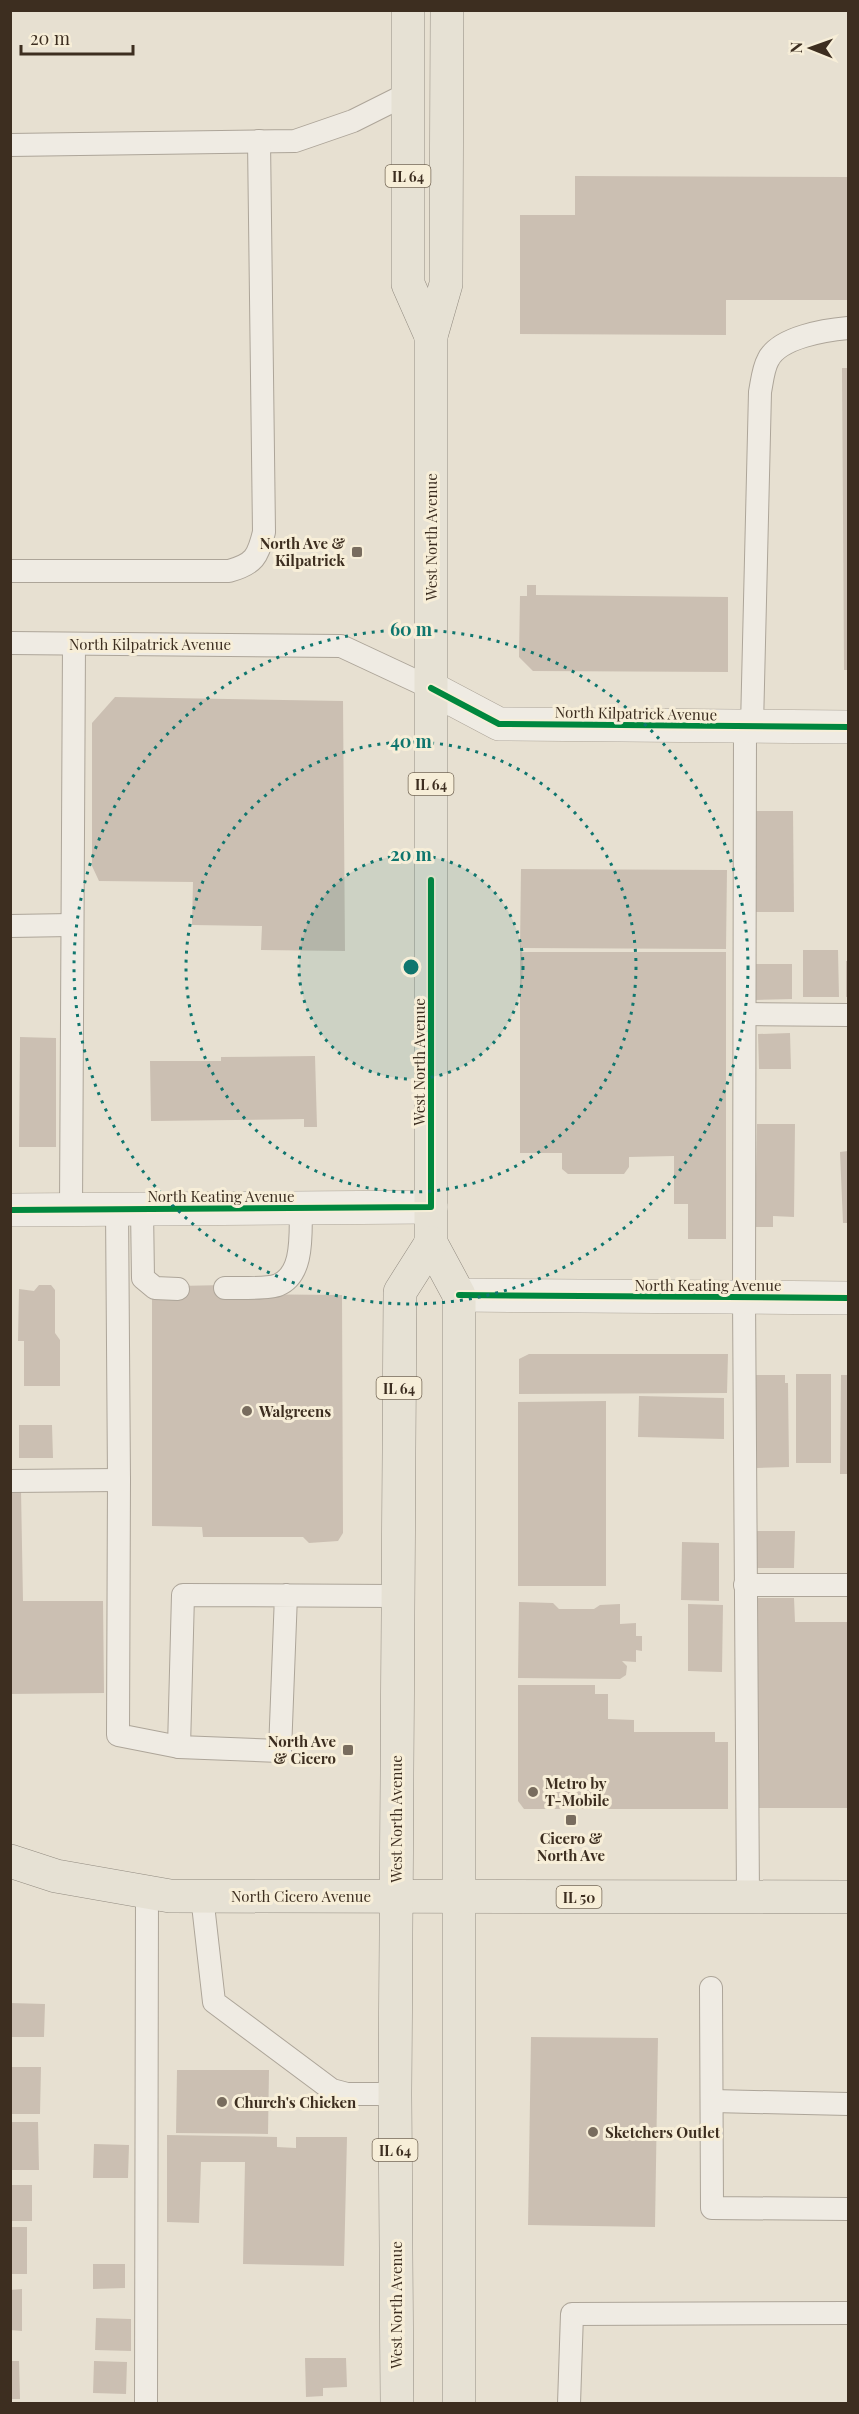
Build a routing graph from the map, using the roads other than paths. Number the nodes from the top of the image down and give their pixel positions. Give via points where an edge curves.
1 (408, 10) edge
2 (447, 10) edge
3 (409, 93) junction
4 (259, 141) junction
5 (10, 145) edge
6 (849, 328) edge
7 (431, 336) junction
8 (10, 571) edge
9 (10, 643) edge
10 (74, 644) junction
11 (431, 688) junction
12 (748, 726) junction
13 (849, 727) edge
14 (10, 926) edge
15 (71, 926) junction
16 (745, 1014) junction
17 (849, 1015) edge
18 (301, 1208) junction
19 (431, 1208) junction
20 (10, 1209) edge
21 (71, 1209) junction
22 (130, 1209) junction
23 (431, 1243) junction
24 (225, 1288) dead end
25 (178, 1289) dead end
26 (459, 1295) junction
27 (744, 1297) junction
28 (849, 1298) edge
29 (119, 1480) junction
30 (10, 1481) edge
31 (745, 1585) junction
32 (849, 1585) edge
33 (286, 1595) junction
34 (397, 1596) junction
35 (179, 1747) junction
36 (10, 1861) edge
37 (147, 1892) junction
38 (202, 1896) junction
39 (396, 1896) junction
40 (460, 1896) junction
41 (748, 1897) junction
42 (849, 1897) edge
43 (711, 1988) dead end
44 (395, 2094) junction
45 (713, 2102) junction
46 (849, 2104) edge
47 (849, 2209) edge
48 (849, 2313) edge
49 (146, 2403) edge
50 (396, 2403) edge
51 (459, 2403) edge
52 (569, 2403) edge

1 - 3 main road, West North Avenue / IL 64
2 - 7 main road, West North Avenue / IL 64 via 446,284
3 - 4 lane via 352,121 295,141
3 - 7 main road, West North Avenue / IL 64 via 408,284
4 - 5 lane
4 - 8 lane via 264,532 260,549 253,561 229,571
6 - 12 lane via 824,330 783,345 768,359 760,392
7 - 11 main road, West North Avenue / IL 64
9 - 10 lane, North Kilpatrick Avenue
10 - 11 lane, North Kilpatrick Avenue via 341,646
10 - 15 lane
11 - 12 street, North Kilpatrick Avenue via 499,723
11 - 19 main road, West North Avenue / IL 64
12 - 13 street, North Kilpatrick Avenue
12 - 16 lane
14 - 15 lane
15 - 21 lane
16 - 17 lane
16 - 27 lane
18 - 19 street, North Keating Avenue
18 - 22 street, North Keating Avenue
18 - 24 lane via 298,1262 291,1275 277,1286
19 - 23 main road, West North Avenue / IL 64
20 - 21 street, North Keating Avenue
21 - 22 street, North Keating Avenue
22 - 25 lane via 143,1278 155,1287
22 - 29 lane
23 - 26 main road, West North Avenue / IL 64
23 - 34 main road, West North Avenue / IL 64 via 399,1292
26 - 27 street, North Keating Avenue
26 - 40 main road, West North Avenue / IL 64
27 - 28 street, North Keating Avenue
27 - 31 lane
29 - 30 lane
29 - 35 lane via 118,1735
31 - 32 lane
31 - 41 lane
33 - 34 lane
33 - 35 lane via 183,1595
33 - 35 lane via 280,1752
34 - 39 main road, West North Avenue / IL 64
36 - 37 main road, North Cicero Avenue / IL 50 via 56,1876
37 - 38 main road, North Cicero Avenue / IL 50
37 - 49 lane
38 - 39 main road, North Cicero Avenue / IL 50
38 - 44 lane via 214,2002 332,2090 347,2094
39 - 40 main road, North Cicero Avenue / IL 50
39 - 44 main road, West North Avenue / IL 64
40 - 41 main road, North Cicero Avenue / IL 50
40 - 51 main road, West North Avenue / IL 64
41 - 42 main road, North Cicero Avenue / IL 50
43 - 45 lane
44 - 50 main road, West North Avenue / IL 64
45 - 46 lane
45 - 47 lane via 712,2208
48 - 52 lane via 572,2314

